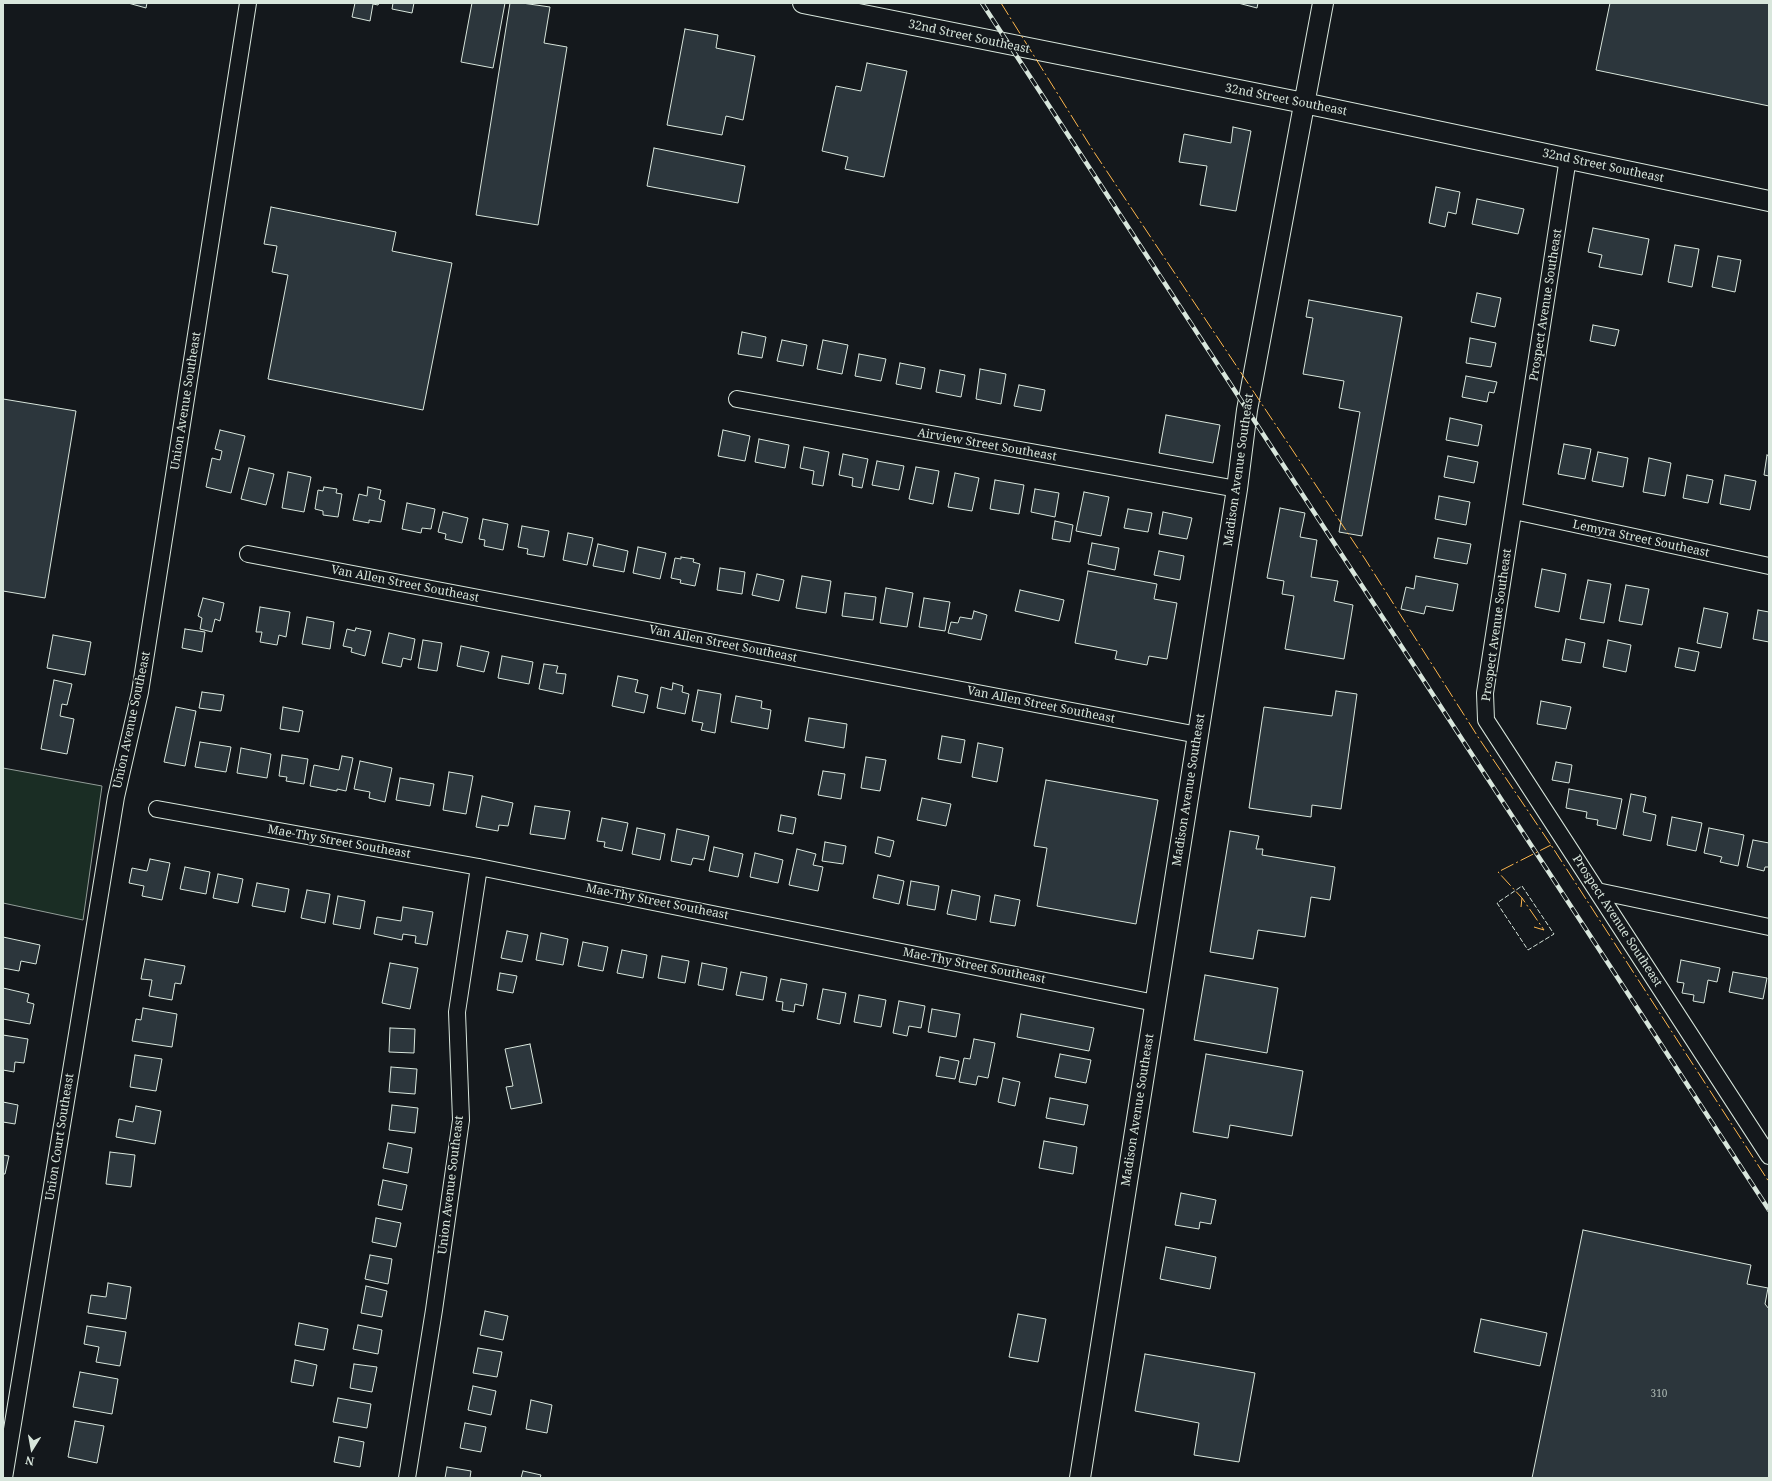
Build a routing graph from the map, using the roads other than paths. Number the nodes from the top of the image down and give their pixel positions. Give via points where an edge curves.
1 (248, 3) edge
2 (803, 3) edge
3 (1323, 3) edge
4 (1304, 103) junction
5 (1568, 158) junction
6 (1769, 201) edge
7 (737, 400) dead end
8 (1237, 489) junction
9 (1514, 512) junction
10 (248, 554) dead end
11 (1769, 566) edge
12 (1198, 735) junction
13 (116, 797) joint
14 (157, 809) dead end
15 (479, 867) junction
16 (1597, 891) junction
17 (1769, 927) edge
18 (1155, 1003) junction
19 (1769, 1156) edge
20 (4, 1478) edge
21 (407, 1478) edge
22 (1080, 1478) edge

1 - 13 street, Union Avenue Southeast via 140,692
2 - 4 street, 32nd Street Southeast
3 - 4 street, Madison Avenue Southeast
4 - 5 street, 32nd Street Southeast
4 - 8 street, Madison Avenue Southeast via 1247,410
5 - 6 street, 32nd Street Southeast
5 - 9 street, Prospect Avenue Southeast
7 - 8 street, Airview Street Southeast
8 - 12 street, Madison Avenue Southeast
9 - 11 street, Lemyra Street Southeast
9 - 16 street, Prospect Avenue Southeast via 1485,693 1486,720
10 - 12 street, Van Allen Street Southeast
12 - 18 street, Madison Avenue Southeast
13 - 20 street, Union Court Southeast
14 - 15 street, Mae-Thy Street Southeast
15 - 18 street, Mae-Thy Street Southeast
15 - 21 street, Union Avenue Southeast via 457,1012 461,1120
16 - 17 street
16 - 19 street, Prospect Avenue Southeast
18 - 22 street, Madison Avenue Southeast

